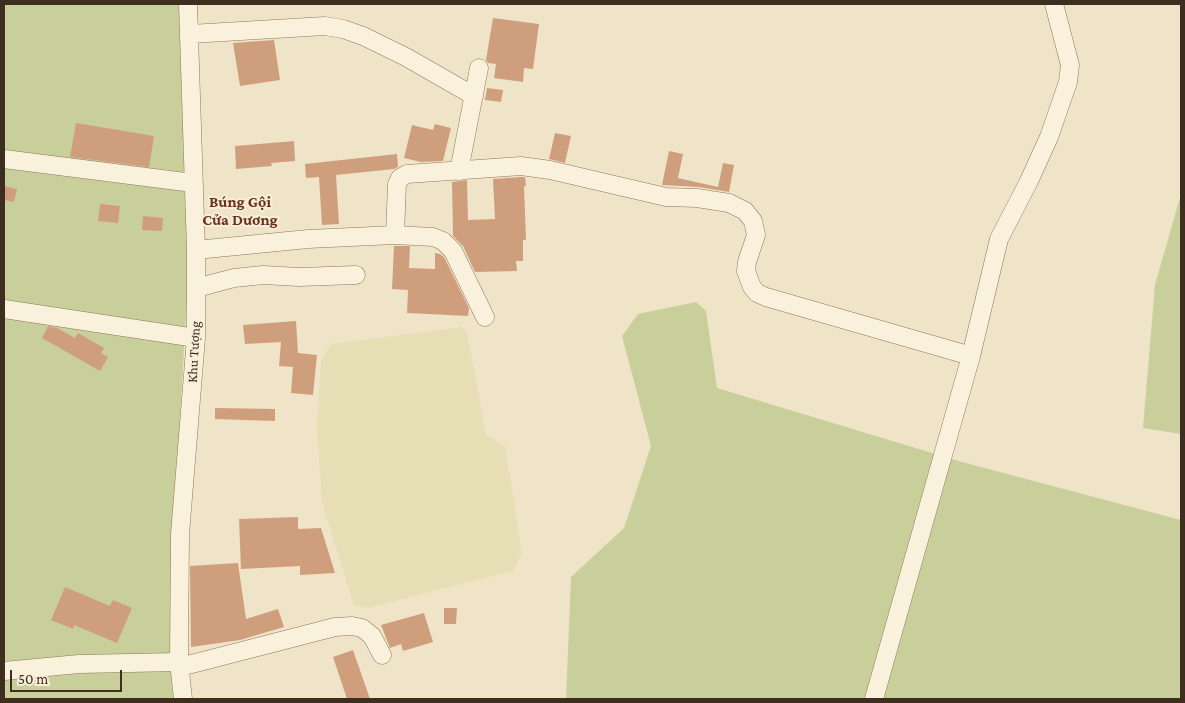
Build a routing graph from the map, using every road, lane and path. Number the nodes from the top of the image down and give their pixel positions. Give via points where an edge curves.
1 (188, 4) edge
2 (1054, 4) edge
3 (190, 34) junction
4 (479, 68) dead end
5 (474, 96) junction
6 (4, 160) edge
7 (459, 171) junction
8 (193, 183) junction
9 (395, 235) junction
10 (196, 250) junction
11 (356, 275) dead end
12 (196, 288) junction
13 (4, 309) edge
14 (485, 317) dead end
15 (196, 338) junction
16 (971, 356) junction
17 (382, 655) dead end
18 (179, 665) junction
19 (4, 670) edge
20 (183, 699) edge
21 (874, 699) edge

1 - 3 street, Khu Tượng
2 - 16 street via 1070,65 1068,82 1049,137 999,239
3 - 5 street via 325,26 343,29 406,57
3 - 8 street, Khu Tượng
4 - 5 street
5 - 7 street
6 - 8 street
7 - 9 street via 407,174 400,178
7 - 16 street via 521,166 666,197 729,203 745,211 754,221 756,234 746,271 757,293
8 - 10 street, Khu Tượng
9 - 10 street via 308,239
9 - 14 street via 433,237 443,241 453,251
10 - 12 street, Khu Tượng
11 - 12 street via 234,278
12 - 15 street, Khu Tượng
13 - 15 street
15 - 18 street, Khu Tượng via 180,534
16 - 21 street
17 - 18 street via 372,636 362,628 352,626 335,627
18 - 19 street via 79,664
18 - 20 street, Khu Tượng

